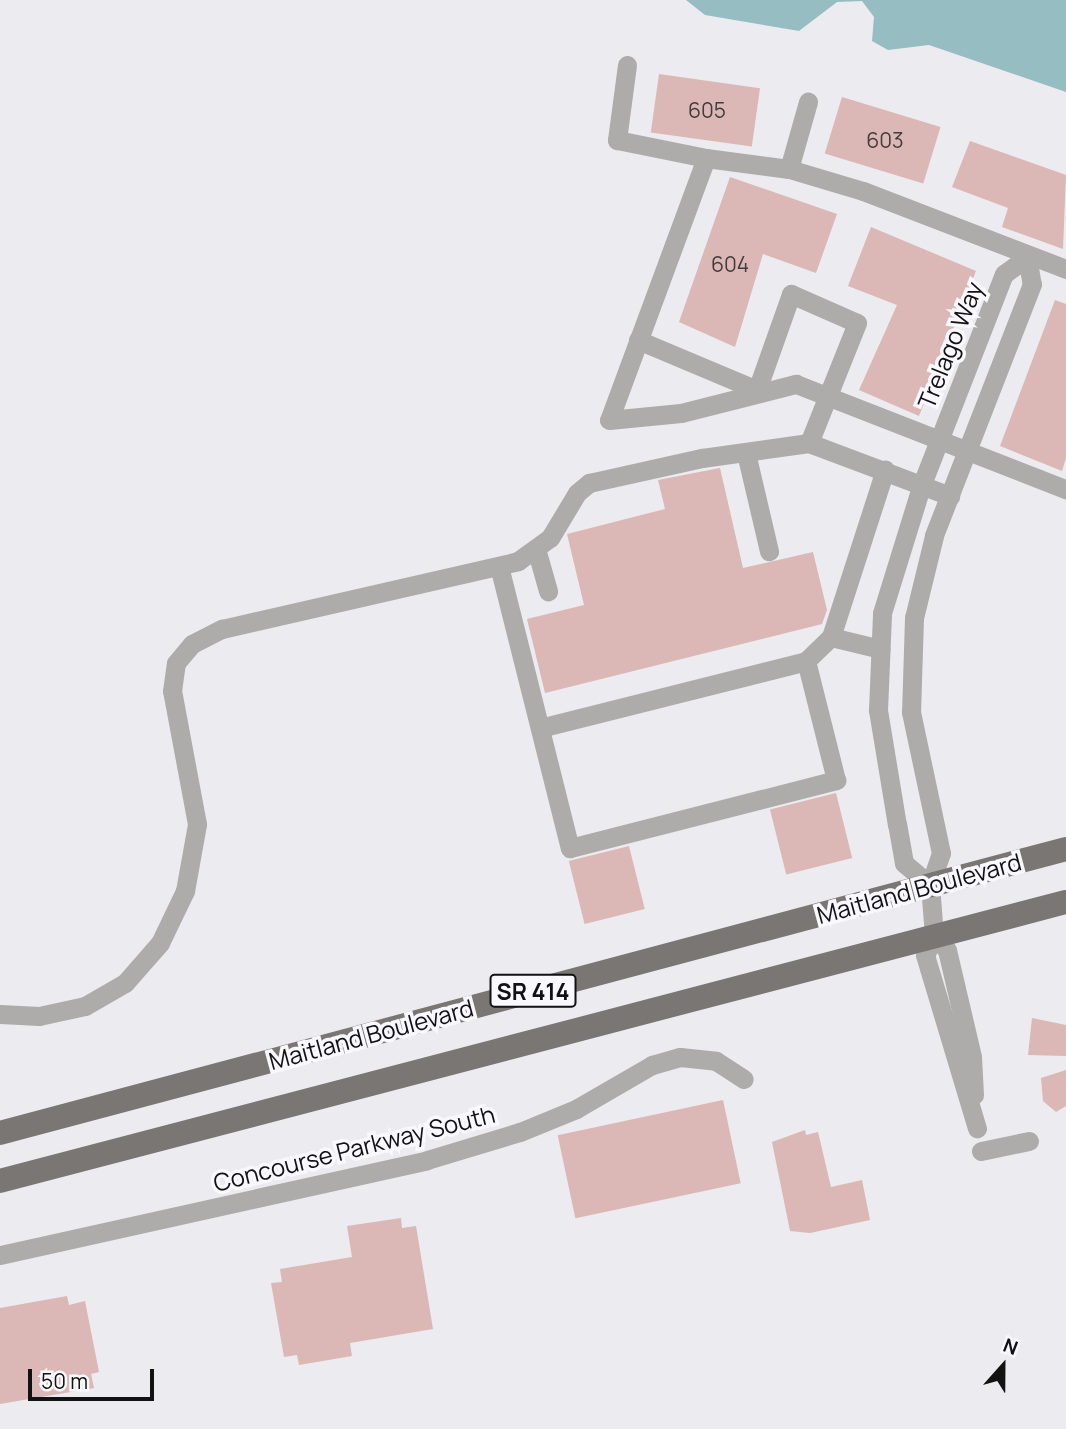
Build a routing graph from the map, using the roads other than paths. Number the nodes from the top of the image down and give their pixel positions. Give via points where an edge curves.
1 (627, 65) dead end
2 (808, 102) dead end
3 (706, 158) junction
4 (789, 169) junction
5 (1027, 257) junction
6 (1066, 269) edge
7 (638, 340) junction
8 (757, 390) junction
9 (826, 395) junction
10 (939, 438) junction
11 (809, 443) junction
12 (967, 452) junction
13 (746, 453) junction
14 (886, 470) junction
15 (922, 484) junction
16 (1066, 489) edge
17 (950, 496) junction
18 (769, 551) dead end
19 (537, 552) junction
20 (499, 566) junction
21 (548, 591) dead end
22 (831, 637) junction
23 (881, 649) junction
24 (806, 661) junction
25 (540, 728) junction
26 (1066, 849) edge
27 (930, 885) junction
28 (1066, 902) edge
29 (934, 936) junction
30 (0, 1014) edge
31 (744, 1079) dead end
32 (0, 1133) edge
33 (1030, 1141) dead end
34 (981, 1151) dead end
35 (0, 1181) edge
36 (0, 1255) edge

1 - 3 street via 617,140
2 - 4 street
3 - 4 street
3 - 7 street
4 - 5 street via 863,191
5 - 6 street
5 - 10 street, Trelago Way via 1004,274
5 - 12 street via 1032,284
7 - 8 street
7 - 8 street via 609,420 681,413
8 - 9 street via 796,383
8 - 9 street via 791,294 857,323
9 - 10 street
9 - 11 street
10 - 12 street
10 - 15 street, Trelago Way
11 - 13 street
11 - 14 street
12 - 16 street
12 - 17 street
13 - 18 street
13 - 19 street via 589,483
14 - 15 street
14 - 22 street
15 - 17 street
15 - 23 street, Trelago Way via 882,613
17 - 27 street via 934,536 914,618 911,712 941,853
19 - 20 street
19 - 21 street
20 - 25 street
20 - 30 street via 222,629 192,644 176,663 172,691 197,824 185,891 160,943 125,983 85,1006 39,1016
22 - 23 street
22 - 24 street
23 - 27 street, Trelago Way via 878,710 904,863
24 - 25 street
24 - 25 street via 836,779 570,848
26 - 27 main road, Maitland Boulevard / SR 414
27 - 29 street
27 - 32 main road, Maitland Boulevard / SR 414
28 - 29 main road, Maitland Boulevard
29 - 29 street via 925,956 977,1128 972,1057 947,950
29 - 35 main road, Maitland Boulevard / SR 414
31 - 36 street, Concourse Parkway South via 716,1061 680,1057 652,1065 576,1109 428,1160
33 - 34 street

